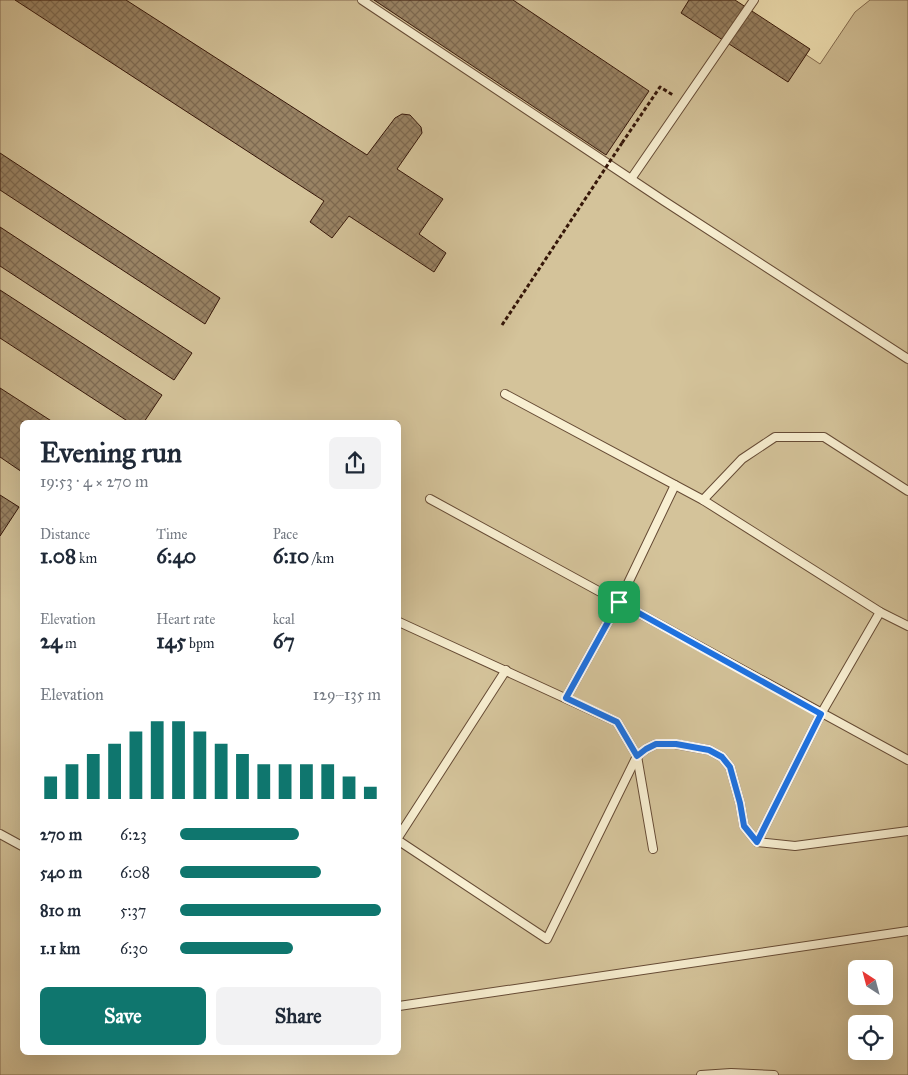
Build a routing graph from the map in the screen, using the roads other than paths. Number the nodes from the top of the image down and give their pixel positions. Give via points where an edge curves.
1 (362, 0) edge
2 (754, 0) edge
3 (631, 179) junction
4 (908, 359) edge
5 (506, 394) dead end
6 (675, 485) junction
7 (908, 490) edge
8 (430, 499) dead end
9 (703, 500) junction
10 (619, 602) junction
11 (880, 612) junction
12 (401, 623) edge
13 (908, 626) edge
14 (506, 670) junction
15 (566, 698) junction
16 (821, 714) junction
17 (637, 756) junction
18 (908, 760) edge
19 (908, 831) edge
20 (401, 833) edge
21 (0, 834) edge
22 (401, 842) edge
23 (757, 842) junction
24 (20, 845) edge
25 (653, 849) dead end
26 (908, 931) edge
27 (401, 1006) edge
28 (706, 1075) edge
29 (774, 1075) edge

1 - 3 lane
2 - 3 lane
3 - 4 lane
5 - 6 lane
6 - 9 lane
6 - 10 lane
7 - 9 lane via 824,437 775,438 742,460
8 - 10 lane
9 - 11 lane
10 - 15 lane
10 - 16 lane
11 - 13 lane
11 - 16 lane
12 - 14 lane
14 - 15 lane
14 - 20 lane
15 - 17 lane via 617,722
16 - 18 lane
16 - 23 lane
17 - 22 lane via 547,939
17 - 23 lane via 656,744 676,744 709,750 722,757 730,767 744,826
17 - 25 lane
19 - 23 lane via 796,846
21 - 24 lane
26 - 27 lane
28 - 29 lane

